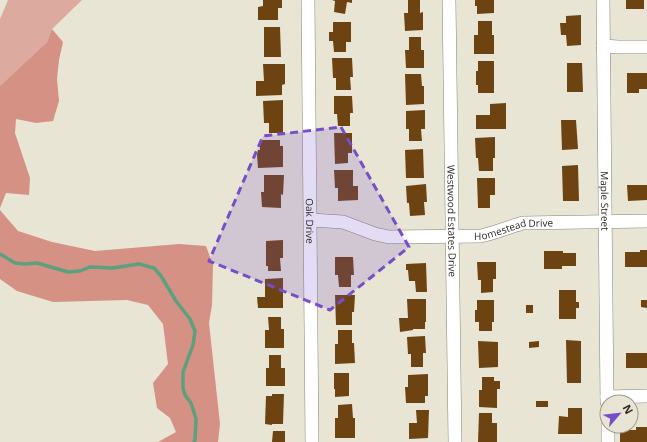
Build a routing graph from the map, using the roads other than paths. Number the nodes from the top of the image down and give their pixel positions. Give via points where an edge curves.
1 (308, 0) edge
2 (450, 0) edge
3 (603, 0) edge
4 (603, 46) junction
5 (647, 47) edge
6 (311, 220) junction
7 (605, 221) junction
8 (647, 221) edge
9 (453, 235) junction
10 (607, 394) edge
11 (312, 442) edge
12 (455, 442) edge

1 - 6 street, Oak Drive
2 - 9 street, Westwood Estates Drive
3 - 4 street, Maple Street
4 - 5 street
4 - 7 street, Maple Street
6 - 9 street, Homestead Drive via 343,222 390,237
6 - 11 street, Oak Drive
7 - 8 street, Homestead Drive
7 - 9 street, Homestead Drive via 523,223 509,226 493,234
7 - 10 street, Maple Street
9 - 12 street, Westwood Estates Drive

